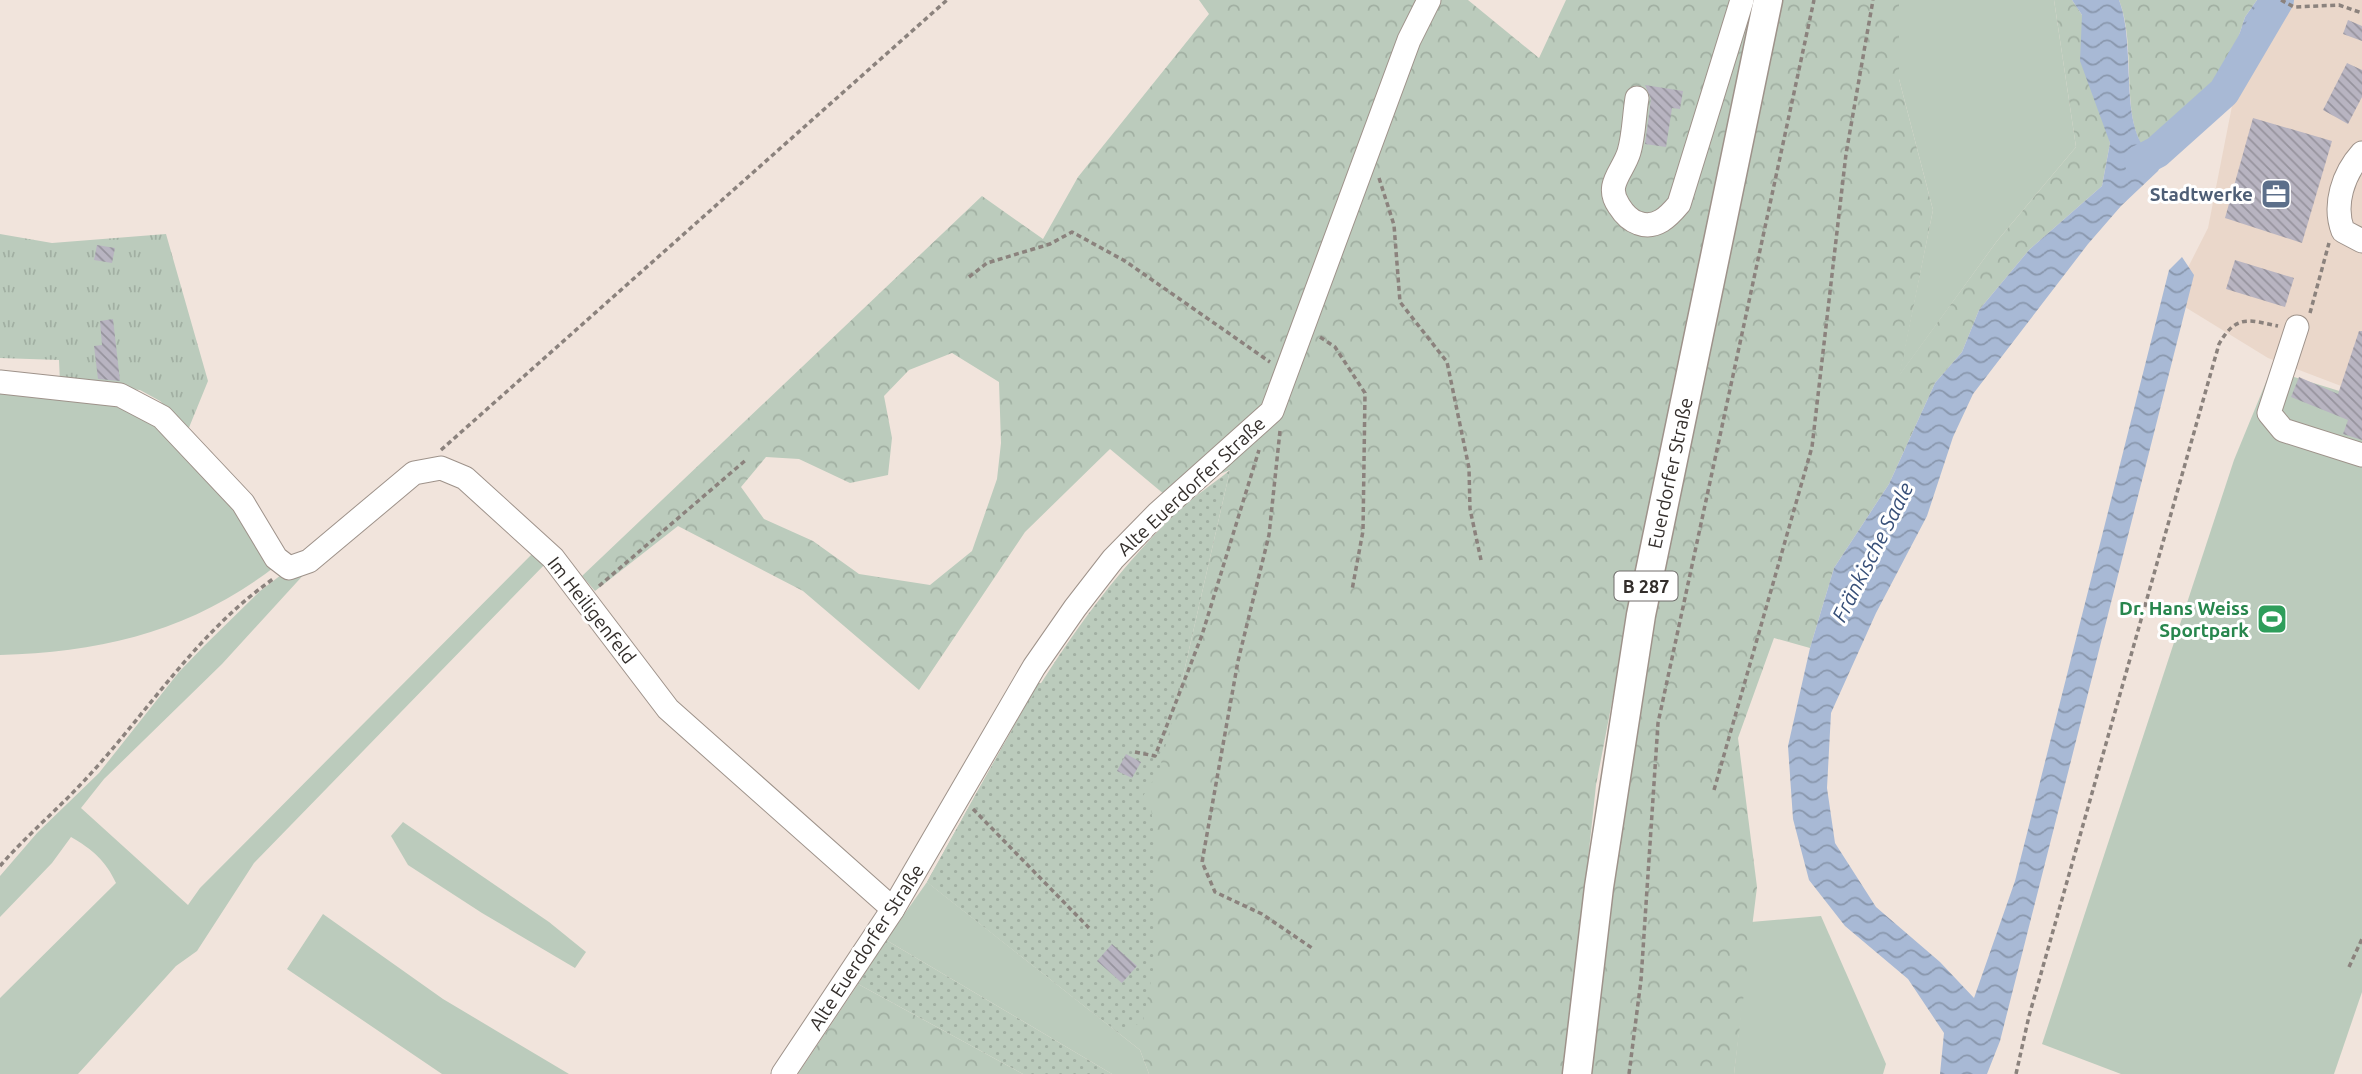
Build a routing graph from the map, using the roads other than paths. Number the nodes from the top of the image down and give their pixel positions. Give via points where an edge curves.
1 (1429, 0) edge
2 (1742, 0) edge
3 (1768, 0) edge
4 (1637, 98) dead end
5 (2362, 153) edge
6 (2362, 241) edge
7 (2297, 327) road end
8 (0, 382) edge
9 (2362, 454) edge
10 (892, 909) junction
11 (783, 1074) edge
12 (1577, 1074) edge

1 - 10 street, Alte Euerdorfer Straße via 1409,40 1272,411 1113,559 1034,667
2 - 4 street via 1679,204 1667,218 1653,224 1640,224 1625,216 1612,188 1629,150
3 - 12 main road, Euerdorfer Straße / B 287 via 1641,615 1599,887
5 - 6 street via 2346,181 2336,213 2343,231
7 - 9 street via 2269,413 2283,429
8 - 10 street, Im Heiligenfeld via 120,395 162,417 243,503 276,558 289,568 309,561 415,473 441,468 465,478 553,558 668,709
10 - 11 street, Alte Euerdorfer Straße

